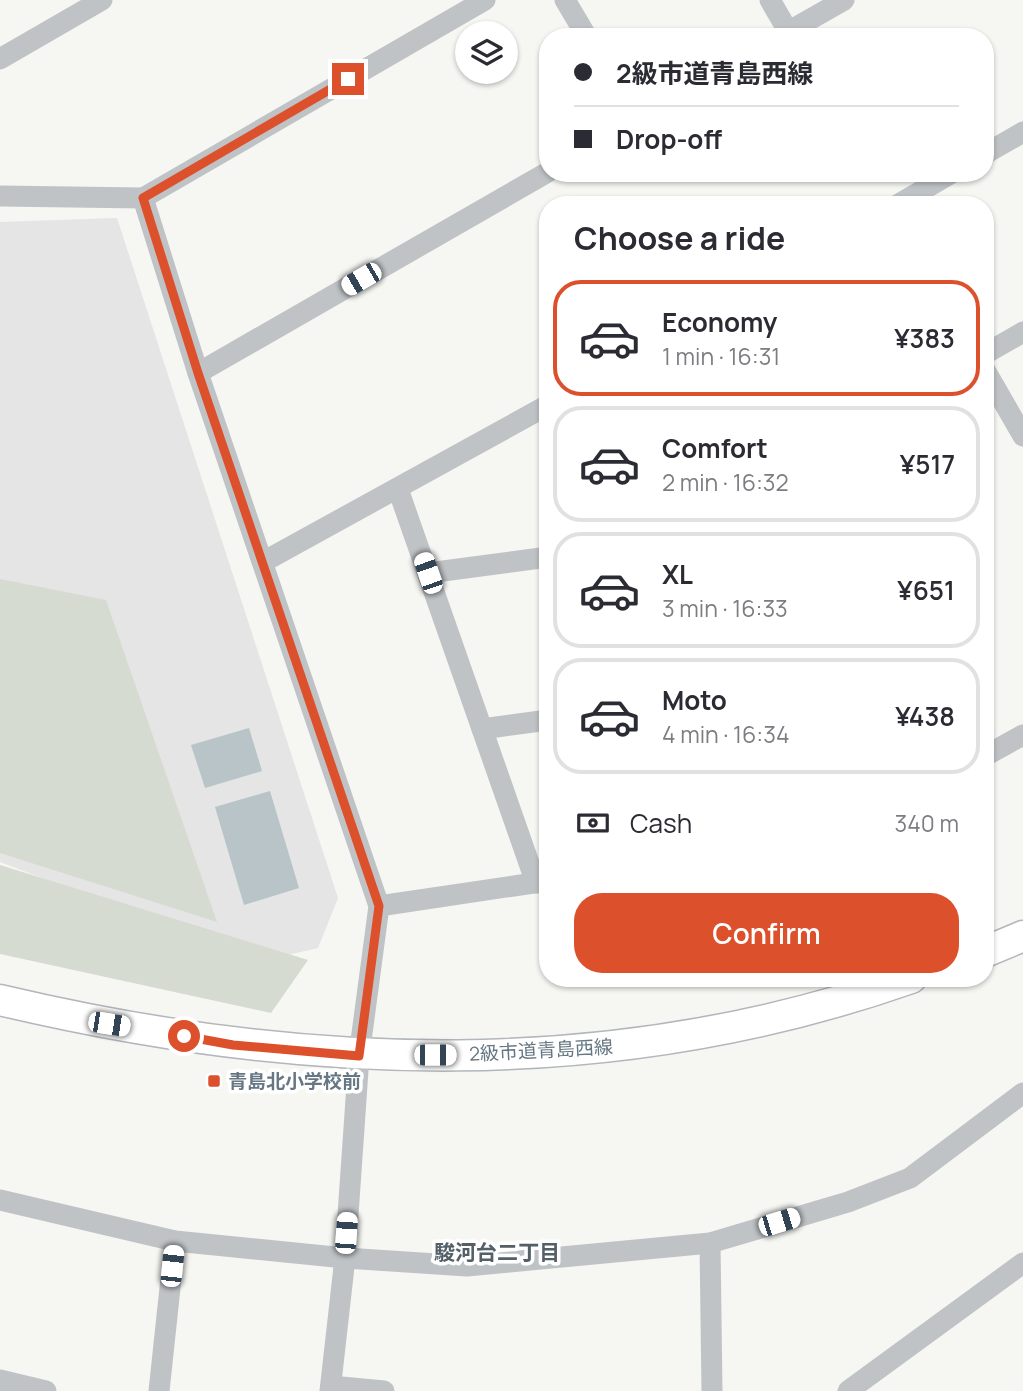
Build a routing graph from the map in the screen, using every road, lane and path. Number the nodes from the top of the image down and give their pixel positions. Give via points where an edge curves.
1 (102, 0) edge
2 (485, 0) edge
3 (565, 0) edge
4 (770, 0) edge
5 (844, 0) edge
6 (582, 28) edge
7 (782, 28) edge
8 (795, 28) edge
9 (0, 58) edge
10 (1023, 132) edge
11 (994, 149) edge
12 (539, 177) edge
13 (937, 182) edge
14 (0, 196) edge
15 (912, 196) edge
16 (143, 198) junction
17 (1023, 332) edge
18 (994, 349) edge
19 (198, 373) junction
20 (994, 386) edge
21 (539, 410) edge
22 (1023, 436) edge
23 (398, 489) junction
24 (539, 558) edge
25 (263, 562) junction
26 (428, 573) junction
27 (539, 721) edge
28 (482, 730) junction
29 (1023, 735) edge
30 (994, 744) edge
31 (539, 874) edge
32 (539, 882) edge
33 (379, 906) junction
34 (1023, 936) edge
35 (994, 948) edge
36 (886, 987) edge
37 (0, 1000) edge
38 (359, 1056) junction
39 (1023, 1093) edge
40 (0, 1200) edge
41 (175, 1241) junction
42 (710, 1243) junction
43 (345, 1258) junction
44 (1023, 1263) edge
45 (0, 1380) edge
46 (330, 1388) edge
47 (46, 1391) edge
48 (159, 1391) edge
49 (384, 1391) edge
50 (712, 1391) edge
51 (848, 1391) edge

1 - 9 street
2 - 16 street
3 - 6 street
4 - 7 street
5 - 8 street
10 - 11 street
12 - 19 street
13 - 15 street
14 - 16 street
16 - 19 street
17 - 18 street
19 - 25 street
20 - 22 street
21 - 23 street
23 - 25 street
23 - 26 street
24 - 26 street
25 - 33 street
26 - 28 street
27 - 28 street
28 - 31 street
29 - 30 street
32 - 33 street
33 - 38 street
34 - 35 street
36 - 38 street, 2級市道青島西線 via 757,1023 632,1044 512,1055
37 - 38 street, 2級市道青島西線 via 84,1020 233,1045
38 - 43 street
39 - 42 street via 910,1178 848,1202
40 - 41 street
41 - 43 street
41 - 48 street
42 - 43 street via 467,1266
42 - 50 street
43 - 46 street
44 - 51 street
45 - 47 street
46 - 49 street

